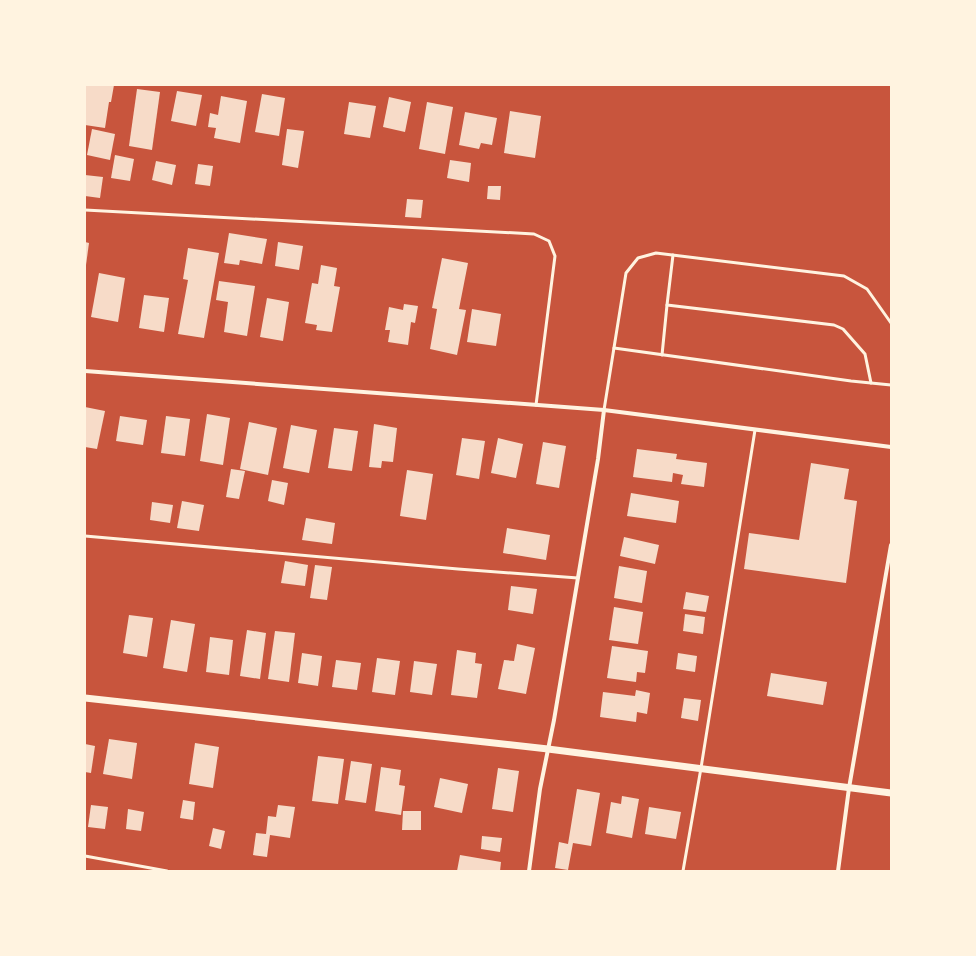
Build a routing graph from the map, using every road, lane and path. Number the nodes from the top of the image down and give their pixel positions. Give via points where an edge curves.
1 (85, 210) edge
2 (673, 255) junction
3 (667, 304) junction
4 (891, 323) edge
5 (614, 348) junction
6 (662, 354) junction
7 (85, 372) edge
8 (871, 383) junction
9 (891, 385) edge
10 (536, 405) junction
11 (604, 410) junction
12 (755, 430) junction
13 (891, 447) edge
14 (85, 536) edge
15 (891, 545) edge
16 (578, 578) junction
17 (85, 698) edge
18 (548, 749) junction
19 (701, 768) junction
20 (849, 788) junction
21 (891, 793) edge
22 (85, 856) edge
23 (167, 871) edge
24 (529, 871) edge
25 (683, 871) edge
26 (838, 871) edge

1 - 10 lane via 534,234 549,241 555,256
2 - 3 lane
2 - 4 lane via 844,276 867,288
2 - 5 lane via 656,253 638,258 626,273
3 - 6 lane
3 - 8 lane via 834,325 843,329 865,354
5 - 6 lane
5 - 11 lane
6 - 8 lane
7 - 10 street
8 - 9 lane
10 - 11 street
11 - 12 street
11 - 16 street
12 - 13 street
12 - 19 lane
14 - 16 lane
15 - 20 street
16 - 18 street
17 - 18 street
18 - 19 street
18 - 24 street
19 - 20 street
19 - 25 lane
20 - 21 street
20 - 26 street
22 - 23 lane

